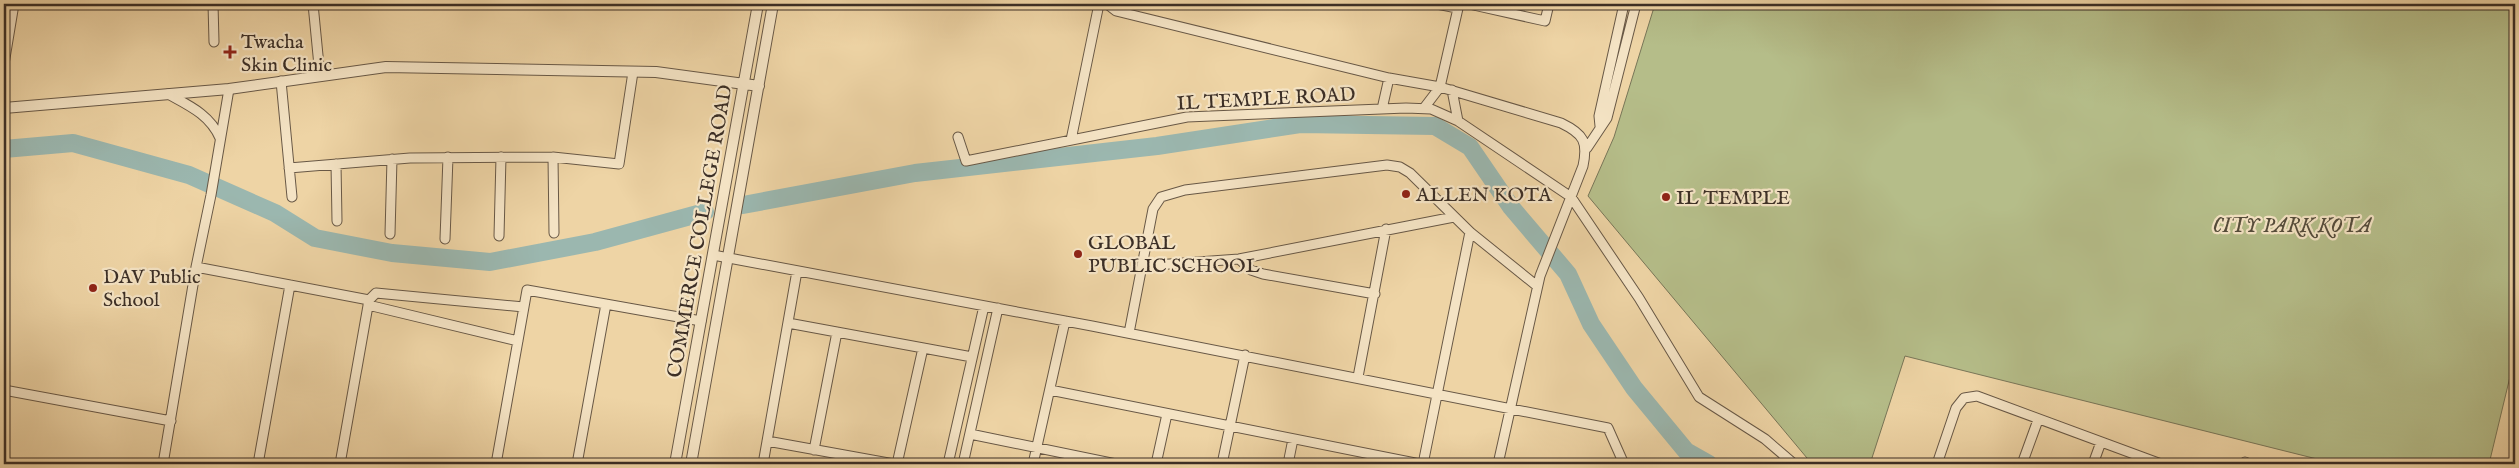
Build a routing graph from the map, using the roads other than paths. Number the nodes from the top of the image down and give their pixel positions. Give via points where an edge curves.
1 (14, 4) edge
2 (213, 4) edge
3 (313, 4) edge
4 (758, 4) edge
5 (773, 4) edge
6 (1099, 4) edge
7 (1107, 4) edge
8 (1436, 4) edge
9 (1469, 4) edge
10 (1548, 4) edge
11 (1624, 4) edge
12 (1636, 4) edge
13 (1458, 6) edge
14 (8, 20) edge
15 (214, 42) dead end
16 (4, 64) edge
17 (633, 72) junction
18 (320, 76) junction
19 (1388, 78) junction
20 (281, 81) junction
21 (744, 84) junction
22 (759, 86) junction
23 (1440, 87) junction
24 (229, 89) junction
25 (1452, 90) junction
26 (168, 94) junction
27 (4, 108) edge
28 (1424, 108) junction
29 (1382, 109) junction
30 (1458, 121) junction
31 (1600, 126) junction
32 (958, 137) dead end
33 (220, 138) junction
34 (1072, 140) junction
35 (1586, 148) junction
36 (501, 157) junction
37 (553, 157) junction
38 (448, 158) junction
39 (392, 159) junction
40 (336, 164) junction
41 (289, 168) junction
42 (292, 197) dead end
43 (1571, 197) junction
44 (1454, 218) junction
45 (337, 221) dead end
46 (1386, 229) junction
47 (1470, 232) junction
48 (554, 233) dead end
49 (390, 234) dead end
50 (499, 236) dead end
51 (445, 239) dead end
52 (712, 255) junction
53 (728, 258) junction
54 (1239, 259) junction
55 (1142, 266) junction
56 (196, 267) junction
57 (797, 271) junction
58 (290, 285) junction
59 (1538, 286) junction
60 (1375, 294) junction
61 (368, 303) junction
62 (606, 304) junction
63 (524, 306) junction
64 (984, 306) junction
65 (998, 308) junction
66 (701, 321) junction
67 (1065, 321) junction
68 (788, 323) junction
69 (837, 332) junction
70 (1129, 333) junction
71 (518, 341) junction
72 (923, 348) junction
73 (1244, 355) junction
74 (972, 357) junction
75 (1358, 377) junction
76 (4, 390) edge
77 (1050, 390) junction
78 (1438, 393) junction
79 (1510, 407) junction
80 (1167, 414) junction
81 (2038, 420) junction
82 (171, 421) junction
83 (1230, 427) junction
84 (970, 434) junction
85 (1293, 439) junction
86 (767, 441) junction
87 (2101, 442) junction
88 (1036, 448) junction
89 (814, 450) junction
90 (1097, 462) edge
91 (163, 464) edge
92 (258, 464) edge
93 (340, 464) edge
94 (496, 464) edge
95 (578, 464) edge
96 (675, 464) edge
97 (691, 464) edge
98 (763, 464) edge
99 (896, 464) edge
100 (948, 464) edge
101 (963, 464) edge
102 (1033, 464) edge
103 (1116, 464) edge
104 (1156, 464) edge
105 (1222, 464) edge
106 (1288, 464) edge
107 (1422, 464) edge
108 (1498, 464) edge
109 (1624, 464) edge
110 (1794, 464) edge
111 (1937, 464) edge
112 (2022, 464) edge
113 (2093, 464) edge
114 (2161, 464) edge
115 (2245, 464) edge
116 (2250, 464) edge

1 - 14 street
2 - 15 street
3 - 18 street
4 - 21 street, COMMERCE COLLEGE ROAD
5 - 22 street
6 - 34 street
7 - 19 street via 1116,11
8 - 13 street
9 - 10 street via 1545,21
11 - 31 street via 1599,116
12 - 31 street via 1607,118
13 - 23 street
14 - 16 street
17 - 18 street via 386,67
17 - 21 street
17 - 37 street via 619,164
18 - 20 street
19 - 23 street
19 - 29 street
20 - 24 street
20 - 41 street
21 - 22 street
21 - 52 street, COMMERCE COLLEGE ROAD
22 - 53 street
23 - 25 street
23 - 28 street
24 - 26 street
24 - 33 street
25 - 30 street
25 - 35 street via 1561,123 1577,131
26 - 27 street
26 - 33 street via 198,110 214,124
28 - 29 street, IL TEMPLE ROAD
28 - 30 street, IL TEMPLE ROAD via 1438,110
29 - 34 street, IL TEMPLE ROAD via 1187,116
30 - 43 street, IL TEMPLE ROAD
31 - 35 street
32 - 34 street, IL TEMPLE ROAD via 966,161
33 - 56 street
35 - 43 street
36 - 37 street
36 - 38 street
36 - 50 street
37 - 48 street
38 - 39 street
38 - 51 street
39 - 40 street
39 - 49 street
40 - 41 street
40 - 45 street
41 - 42 street
43 - 59 street
43 - 110 street via 1639,298 1699,397 1765,439
44 - 46 street
44 - 47 street
44 - 55 street via 1410,173 1387,165 1185,190 1160,197 1153,209
46 - 54 street
46 - 60 street
47 - 59 street
47 - 78 street
52 - 53 street
52 - 66 street, COMMERCE COLLEGE ROAD
53 - 57 street
53 - 97 street
54 - 55 street
54 - 60 street via 1251,270 1264,274
55 - 70 street
56 - 58 street
56 - 82 street
57 - 64 street
57 - 68 street
58 - 61 street
58 - 92 street
59 - 79 street
60 - 75 street
61 - 63 street via 376,293
61 - 71 street
61 - 93 street
62 - 63 street via 527,290
62 - 66 street
62 - 95 street
63 - 71 street
64 - 65 street
64 - 74 street
65 - 67 street
65 - 84 street
66 - 96 street, COMMERCE COLLEGE ROAD
67 - 70 street
67 - 77 street
68 - 69 street
68 - 86 street
69 - 72 street
69 - 89 street
70 - 73 street
71 - 94 street
72 - 74 street
72 - 99 street
73 - 75 street
73 - 83 street
74 - 100 street
75 - 78 street
76 - 82 street
77 - 80 street
77 - 88 street
78 - 79 street
78 - 107 street
79 - 108 street
79 - 109 street via 1608,428
80 - 83 street
80 - 104 street
81 - 87 street
81 - 111 street via 1977,396 1964,398 1956,408
81 - 112 street
82 - 91 street
83 - 85 street
83 - 105 street
84 - 88 street
84 - 101 street
85 - 106 street
85 - 107 street
86 - 89 street
86 - 98 street
87 - 113 street
87 - 114 street
88 - 90 street
88 - 102 street
89 - 99 street
90 - 103 street
115 - 116 street

